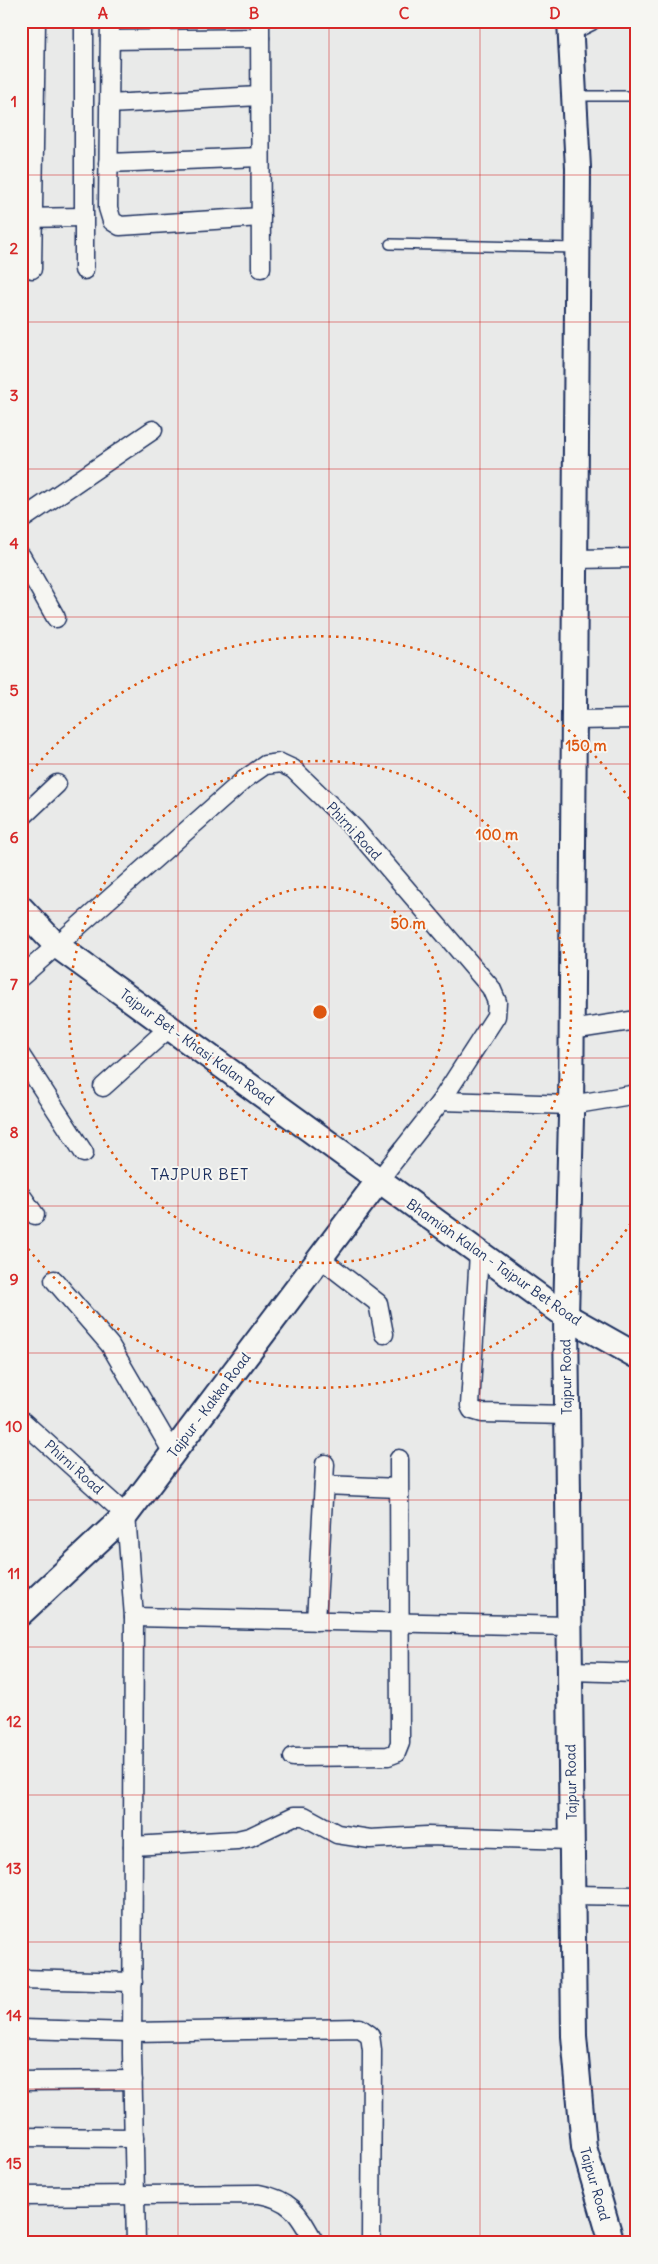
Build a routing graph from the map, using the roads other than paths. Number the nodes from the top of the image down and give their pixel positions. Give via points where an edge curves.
1 (36, 21) edge
2 (84, 21) edge
3 (110, 21) edge
4 (577, 24) edge
5 (260, 30) edge
6 (110, 40) junction
7 (28, 73) edge
8 (260, 96) junction
9 (574, 96) junction
10 (637, 96) edge
11 (109, 104) junction
12 (260, 157) junction
13 (108, 162) junction
14 (84, 217) junction
15 (261, 217) junction
16 (28, 218) edge
17 (390, 244) dead end
18 (577, 248) junction
19 (261, 268) dead end
20 (32, 269) dead end
21 (84, 270) dead end
22 (153, 430) dead end
23 (21, 520) edge
24 (21, 556) edge
25 (637, 558) edge
26 (575, 559) junction
27 (56, 618) dead end
28 (637, 719) edge
29 (574, 720) junction
30 (56, 784) dead end
31 (21, 818) edge
32 (21, 908) edge
33 (56, 945) junction
34 (21, 977) edge
35 (637, 1020) edge
36 (170, 1027) junction
37 (571, 1030) junction
38 (21, 1056) edge
39 (103, 1087) dead end
40 (637, 1094) edge
41 (441, 1101) junction
42 (570, 1104) junction
43 (84, 1153) dead end
44 (379, 1180) junction
45 (21, 1195) edge
46 (35, 1215) dead end
47 (479, 1253) junction
48 (320, 1258) junction
49 (54, 1280) dead end
50 (566, 1316) junction
51 (384, 1334) dead end
52 (637, 1356) edge
53 (567, 1415) junction
54 (21, 1420) edge
55 (173, 1453) junction
56 (398, 1459) dead end
57 (325, 1464) dead end
58 (324, 1485) junction
59 (398, 1488) junction
60 (126, 1515) junction
61 (21, 1613) edge
62 (134, 1617) junction
63 (316, 1621) junction
64 (398, 1623) junction
65 (569, 1626) junction
66 (570, 1672) junction
67 (637, 1673) edge
68 (293, 1757) dead end
69 (572, 1840) junction
70 (133, 1846) junction
71 (572, 1895) junction
72 (637, 1896) edge
73 (21, 1979) edge
74 (133, 1982) junction
75 (21, 2030) edge
76 (133, 2032) junction
77 (21, 2080) edge
78 (133, 2080) junction
79 (21, 2137) edge
80 (134, 2138) junction
81 (135, 2195) junction
82 (21, 2196) edge
83 (136, 2243) edge
84 (315, 2243) edge
85 (371, 2243) edge
86 (612, 2243) edge

1 - 7 street
2 - 14 street
3 - 6 street
4 - 9 main road, Tajpur Road
5 - 6 street
5 - 8 street
6 - 11 street
7 - 16 street
8 - 11 street
8 - 12 street
9 - 10 lane
9 - 18 main road, Tajpur Road via 578,168
11 - 13 street
12 - 13 street
12 - 15 street
13 - 15 street via 108,216 120,226
14 - 16 street
14 - 21 street
15 - 19 street
16 - 20 street
17 - 18 lane
18 - 26 main road, Tajpur Road
22 - 23 street
24 - 27 street
25 - 26 street
26 - 29 main road, Tajpur Road
28 - 29 street
29 - 37 main road, Tajpur Road
30 - 31 street
32 - 33 main road, Tajpur Bet - Khasi Kalan Road
33 - 34 street, Phirni Road
33 - 36 main road, Tajpur Bet - Khasi Kalan Road
33 - 41 street, Phirni Road via 245,779 266,765 280,763 293,768 355,829 491,988 498,1002 496,1016
35 - 37 street
36 - 39 street
36 - 44 main road, Tajpur Bet - Khasi Kalan Road
37 - 42 main road, Tajpur Road
38 - 43 street
40 - 42 street
41 - 42 street
41 - 44 street, Phirni Road
42 - 50 main road, Tajpur Road
44 - 47 main road, Bhamian Kalan - Tajpur Bet Road
44 - 48 main road, Tajpur - Kakka Road
45 - 46 street
47 - 50 main road, Bhamian Kalan - Tajpur Bet Road
47 - 53 street via 472,1410
48 - 51 street via 378,1303
48 - 55 main road, Tajpur - Kakka Road
49 - 55 street via 110,1345
50 - 52 main road, Bhamian Kalan - Tajpur Bet Road
50 - 53 main road, Tajpur Road
53 - 65 main road, Tajpur Road
54 - 60 street, Phirni Road
55 - 60 main road, Tajpur - Kakka Road
56 - 59 street
57 - 58 street
58 - 59 street
58 - 63 street
59 - 64 street
60 - 61 main road, Tajpur - Kakka Road
60 - 62 street
62 - 63 street
62 - 70 street
63 - 64 street
64 - 65 street
64 - 68 street via 400,1743 396,1753 388,1756
65 - 66 main road, Tajpur Road
66 - 67 street
66 - 69 main road, Tajpur Road
69 - 70 street via 427,1836 361,1838 337,1834 304,1816 294,1816 237,1840
69 - 71 main road, Tajpur Road
70 - 74 street
71 - 72 street
71 - 86 main road, Tajpur Road via 574,2036 584,2147
73 - 74 street
74 - 76 street
75 - 76 street
76 - 78 street
76 - 85 street via 360,2028 370,2035
77 - 78 street
78 - 80 street
79 - 80 street
80 - 81 street
81 - 82 street
81 - 83 street
81 - 84 street via 259,2194 276,2197 288,2203 299,2215

